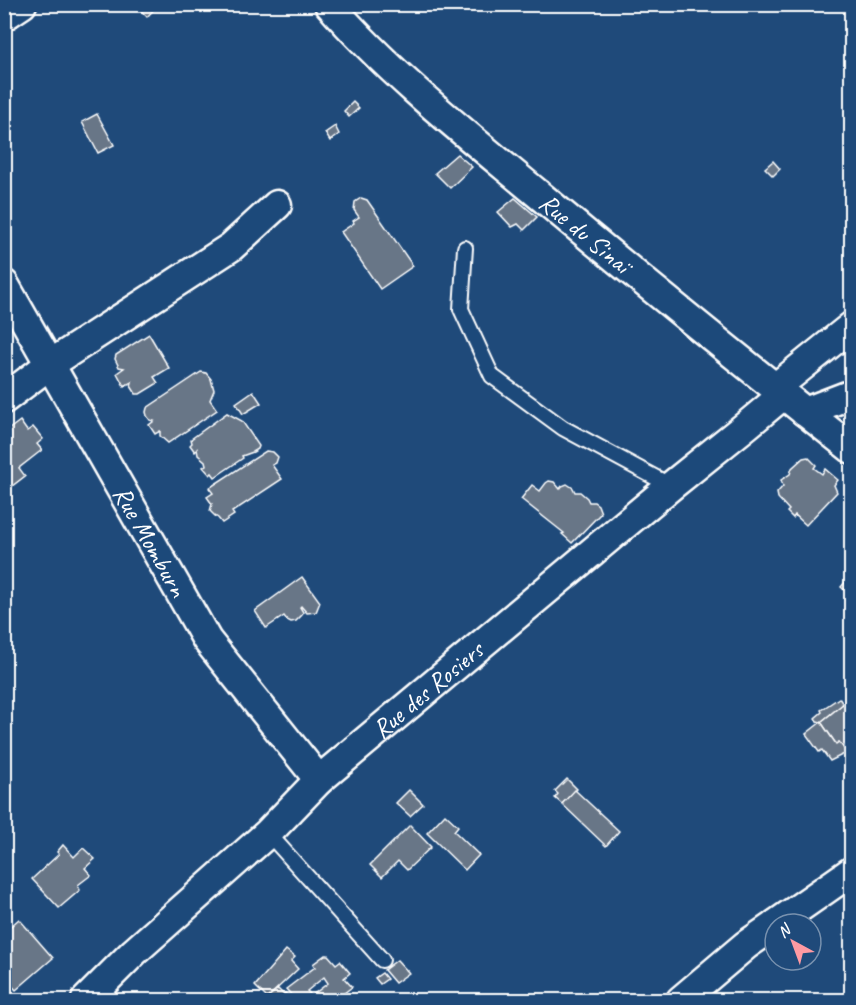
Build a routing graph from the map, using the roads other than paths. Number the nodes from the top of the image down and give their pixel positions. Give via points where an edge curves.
1 (22, 4) edge
2 (329, 4) edge
3 (4, 16) edge
4 (277, 205) dead end
5 (465, 248) dead end
6 (4, 284) edge
7 (852, 326) edge
8 (49, 364) junction
9 (779, 391) junction
10 (852, 394) edge
11 (4, 399) edge
12 (805, 412) junction
13 (852, 449) edge
14 (671, 486) junction
15 (319, 780) junction
16 (268, 833) junction
17 (852, 871) edge
18 (792, 912) edge
19 (763, 933) edge
20 (382, 960) dead end
21 (86, 1000) edge
22 (681, 1000) edge

1 - 3 street
2 - 9 street, Rue du Sinaï via 415,90
4 - 8 street via 231,247
5 - 14 lane via 461,309 492,376 563,428
6 - 8 street, Rue Momburn
7 - 9 street, Rue des Rosiers
8 - 11 street
8 - 15 street, Rue Momburn via 207,640
9 - 12 street, Rue du Sinaï
9 - 14 street, Rue des Rosiers via 747,425
10 - 12 street
12 - 13 street, Rue du Sinaï
14 - 15 street, Rue des Rosiers
15 - 16 street, Rue des Rosiers
16 - 20 lane
16 - 21 street, Rue des Rosiers
17 - 18 street
19 - 22 street

